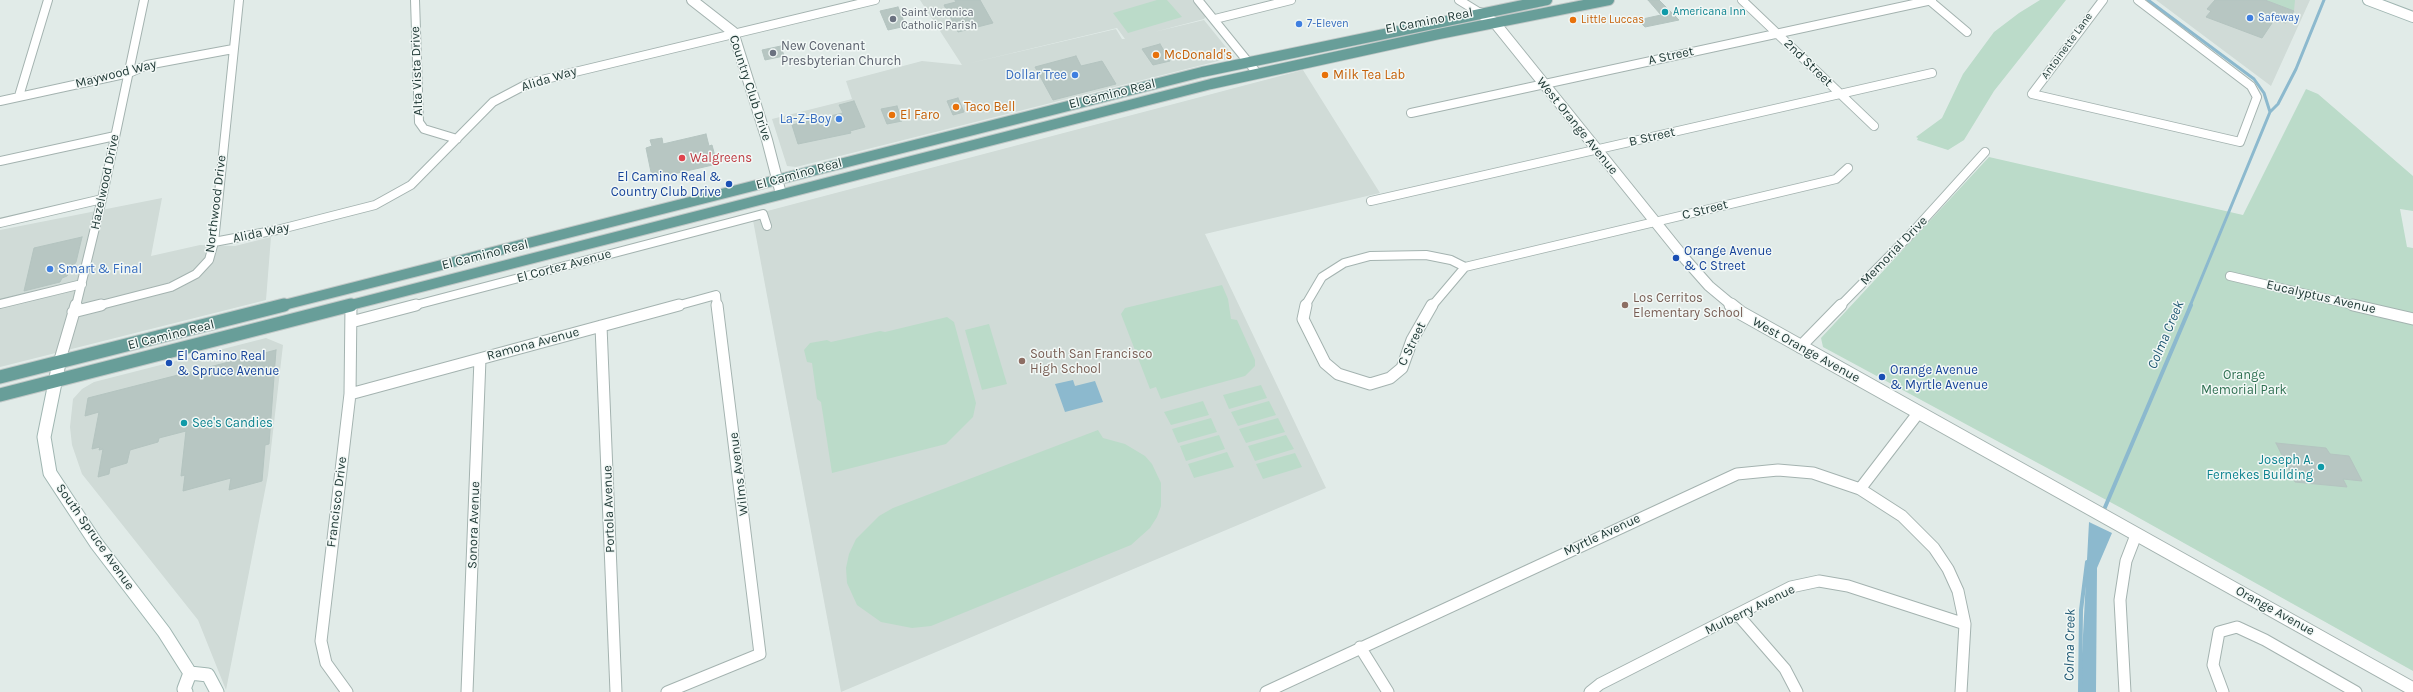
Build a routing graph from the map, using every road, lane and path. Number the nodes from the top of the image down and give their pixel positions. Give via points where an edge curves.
1 (48, 0) edge
2 (144, 0) edge
3 (239, 0) edge
4 (415, 0) edge
5 (692, 0) edge
6 (875, 0) edge
7 (1198, 0) edge
8 (1291, 0) edge
9 (1459, 0) edge
10 (1547, 0) edge
11 (1609, 0) edge
12 (1742, 0) edge
13 (1930, 0) edge
14 (2103, 0) edge
15 (2138, 0) edge
16 (2386, 0) edge
17 (2375, 1) edge
18 (2413, 12) edge
19 (1480, 13) junction
20 (2413, 17) edge
21 (1215, 19) junction
22 (1495, 23) junction
23 (734, 32) junction
24 (1967, 32) dead end
25 (1777, 34) junction
26 (233, 49) junction
27 (1246, 62) junction
28 (1257, 73) junction
29 (1932, 73) dead end
30 (129, 74) junction
31 (1542, 84) junction
32 (1840, 94) junction
33 (19, 96) junction
34 (0, 100) edge
35 (1411, 113) dead end
36 (1874, 126) dead end
37 (115, 136) junction
38 (458, 139) junction
39 (1596, 150) junction
40 (1985, 152) dead end
41 (0, 161) edge
42 (1848, 168) dead end
43 (777, 180) junction
44 (781, 194) junction
45 (102, 199) junction
46 (1372, 201) dead end
47 (0, 222) edge
48 (1656, 222) junction
49 (767, 226) dead end
50 (214, 242) junction
51 (1465, 267) junction
52 (2230, 276) dead end
53 (82, 284) junction
54 (716, 295) joint
55 (0, 304) edge
56 (351, 305) junction
57 (73, 312) junction
58 (2413, 319) edge
59 (351, 322) junction
60 (601, 326) junction
61 (1800, 347) junction
62 (480, 359) junction
63 (59, 362) junction
64 (0, 377) edge
65 (55, 381) junction
66 (350, 394) junction
67 (0, 395) edge
68 (1919, 412) junction
69 (1860, 489) junction
70 (2136, 535) junction
71 (1738, 615) junction
72 (1965, 624) junction
73 (1360, 647) junction
74 (190, 673) junction
75 (2413, 689) edge
76 (342, 691) edge
77 (186, 692) edge
78 (217, 692) edge
79 (467, 692) edge
80 (616, 692) edge
81 (667, 692) edge
82 (1266, 692) edge
83 (1388, 692) edge
84 (1590, 692) edge
85 (1797, 692) edge
86 (1961, 692) edge
87 (2125, 692) edge
88 (2223, 692) edge
89 (2356, 692) edge

1 - 33 street
2 - 30 street, Hazelwood Drive
3 - 26 street, Northwood Drive
4 - 38 street, Alta Vista Drive via 419,122 424,129
5 - 23 street, Country Club Drive
6 - 23 street, Alida Way
7 - 21 street
8 - 21 street
9 - 19 street, West Orange Avenue
10 - 19 main road, El Camino Real
11 - 22 main road, El Camino Real
12 - 25 street, 2nd Street
13 - 24 street
13 - 25 street, A Street
14 - 15 street, Antoinette Lane via 2032,94 2240,142 2257,97 2251,86
16 - 18 street
17 - 20 street
19 - 22 street, West Orange Avenue
19 - 27 main road, El Camino Real
21 - 27 street
22 - 28 main road, El Camino Real
22 - 31 street, West Orange Avenue
23 - 38 street, Alida Way via 529,83 493,102
23 - 43 street, Country Club Drive
25 - 31 street, A Street
25 - 32 street, 2nd Street
26 - 30 street, Maywood Way via 147,65
26 - 50 street, Northwood Drive
27 - 28 street
27 - 43 main road, El Camino Real
28 - 44 main road, El Camino Real
29 - 32 street, B Street
30 - 33 street, Maywood Way
30 - 37 street, Hazelwood Drive
31 - 35 street, A Street
31 - 39 street, West Orange Avenue
32 - 36 street, 2nd Street
32 - 39 street, B Street
33 - 34 street, Maywood Way
37 - 41 street
37 - 45 street, Hazelwood Drive
38 - 50 street, Alida Way via 411,185 375,205 277,230
39 - 46 street, B Street
39 - 48 street, West Orange Avenue
40 - 61 street, Memorial Drive via 1909,236
42 - 48 street, C Street via 1836,179
43 - 44 street, Country Club Drive
43 - 63 main road, El Camino Real
44 - 56 main road, El Camino Real
45 - 47 street
45 - 53 street, Hazelwood Drive
48 - 51 street, C Street
48 - 61 street, West Orange Avenue via 1686,260 1731,305 1761,326
49 - 59 street, El Cortez Avenue via 763,214
50 - 57 street, Northwood Drive via 209,260 196,274 171,287
51 - 51 street, C Street via 1435,300 1412,340 1402,368 1390,378 1370,384 1338,374 1325,363 1303,319 1304,308 1322,278 1344,263 1370,256 1426,255 1451,260
52 - 58 street, Eucalyptus Avenue
53 - 55 street
53 - 57 street, Hazelwood Drive
54 - 60 street, Ramona Avenue
54 - 81 street, Wilms Avenue via 760,654
56 - 59 street, Francisco Drive
56 - 65 main road, El Camino Real
57 - 63 street, Hazelwood Drive
59 - 66 street, Francisco Drive
60 - 62 street, Ramona Avenue
60 - 80 street, Portola Avenue
61 - 68 street, West Orange Avenue
62 - 66 street, Ramona Avenue
62 - 79 street, Sonora Avenue
63 - 64 main road, El Camino Real
63 - 65 street, South Spruce Avenue
65 - 67 main road, El Camino Real
65 - 74 street, South Spruce Avenue via 44,436 50,473 96,543 164,632
66 - 76 street, Francisco Drive via 321,641 326,663
68 - 69 street
68 - 70 street, West Orange Avenue
69 - 72 street, Myrtle Avenue via 1902,516 1934,548 1958,591
69 - 73 street, Myrtle Avenue via 1813,473 1778,470 1737,474
70 - 75 street, Orange Avenue
70 - 87 street via 2126,561 2120,600
71 - 72 street, Mulberry Avenue via 1790,587 1819,582 1848,586
71 - 84 street, Mulberry Avenue via 1600,684
71 - 85 street via 1786,669
72 - 86 street, Myrtle Avenue
73 - 82 street, Myrtle Avenue
73 - 83 street
74 - 77 street via 184,689
74 - 78 street via 208,675
88 - 89 street via 2213,665 2219,632 2237,627 2265,640

